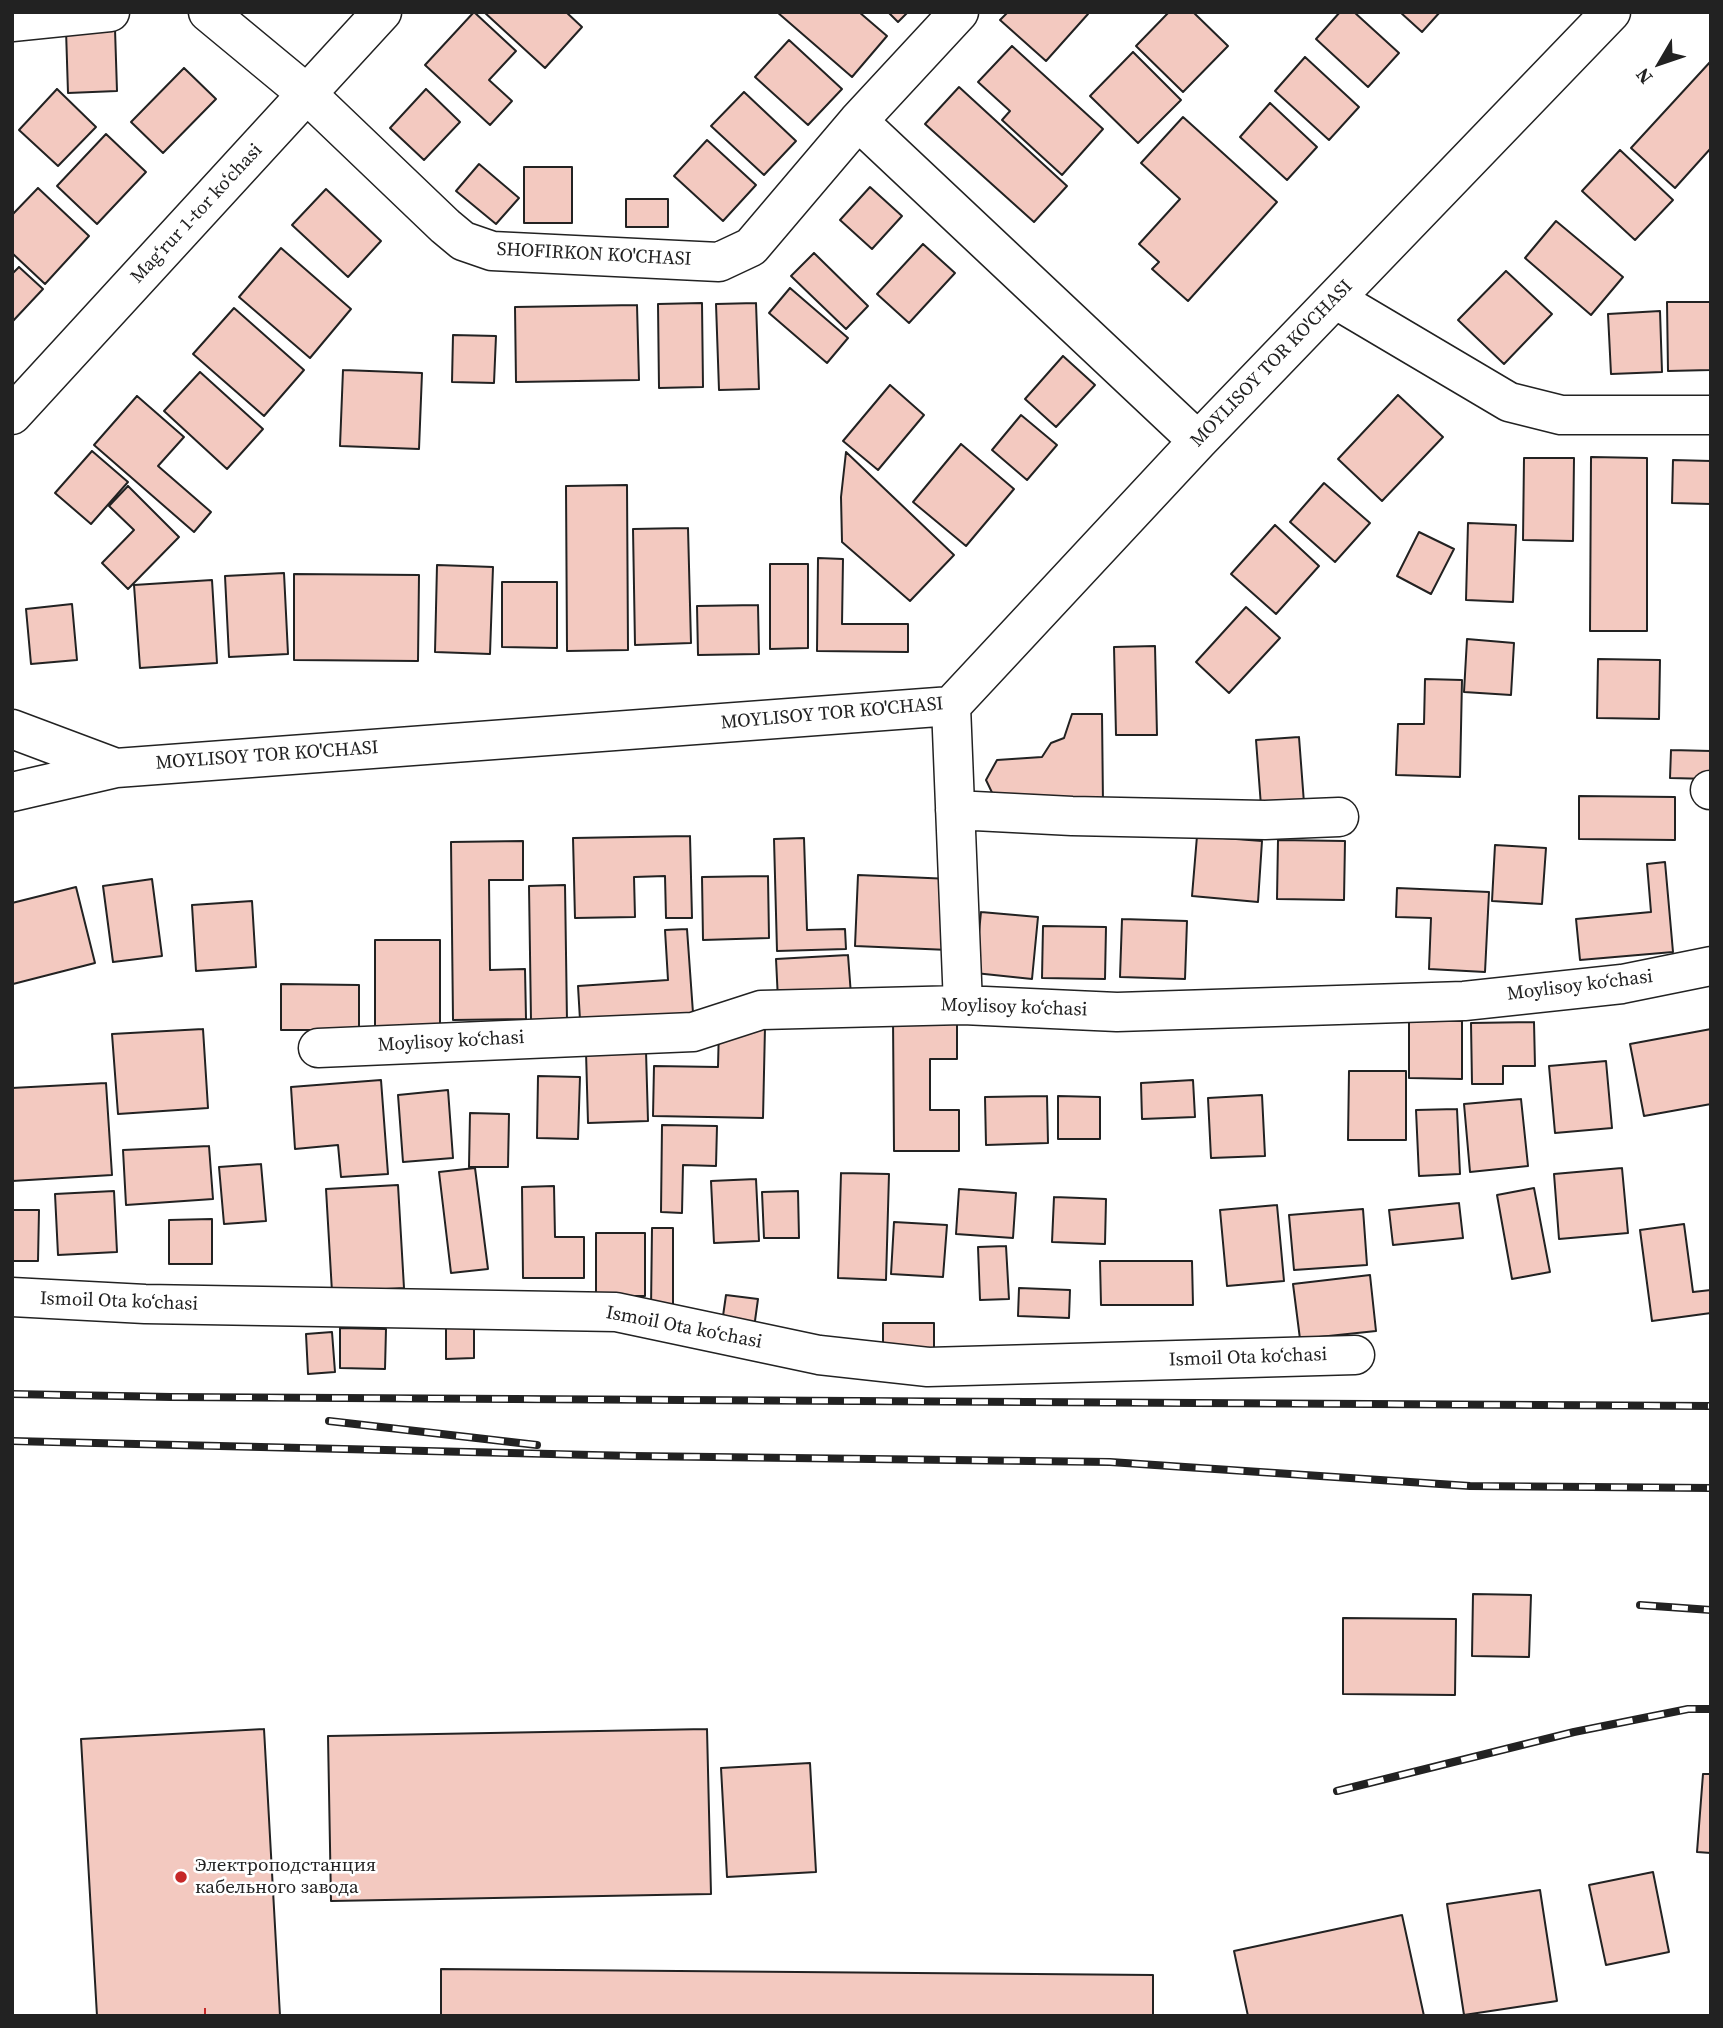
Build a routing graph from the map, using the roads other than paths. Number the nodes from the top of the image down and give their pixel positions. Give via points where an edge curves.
1 (110, 12) edge
2 (208, 12) edge
3 (382, 12) edge
4 (959, 12) edge
5 (1611, 12) edge
6 (12, 22) edge
7 (307, 94) junction
8 (858, 121) junction
9 (1335, 299) junction
10 (12, 415) edge
11 (1711, 415) edge
12 (1198, 441) junction
13 (951, 706) junction
14 (12, 729) edge
15 (116, 768) junction
16 (12, 792) edge
17 (956, 810) junction
18 (1339, 817) dead end
19 (1711, 965) edge
20 (963, 1004) junction
21 (318, 1048) dead end
22 (12, 1297) edge
23 (1355, 1355) dead end

1 - 6 street
2 - 7 street, SHOFIRKON KO'CHASI
3 - 7 street, Magʻrur 1-tor koʻchasi
4 - 8 street, SHOFIRKON KO'CHASI
5 - 9 street, MOYLISOY TOR KO'CHASI
7 - 8 street, SHOFIRKON KO'CHASI via 445,226 463,241 492,251 719,262 751,247
7 - 10 street, Magʻrur 1-tor koʻchasi
8 - 12 street
9 - 11 street via 1509,401 1561,415
9 - 12 street, MOYLISOY TOR KO'CHASI
12 - 13 street, MOYLISOY TOR KO'CHASI
13 - 15 street, MOYLISOY TOR KO'CHASI
13 - 17 street
14 - 15 street
15 - 16 street, MOYLISOY TOR KO'CHASI
17 - 18 street via 1265,820
17 - 20 street
19 - 20 street, Moylisoy koʻchasi via 1622,984 1464,1000 1117,1012
20 - 21 street, Moylisoy koʻchasi via 761,1010 693,1032
22 - 23 street, Ismoil Ota koʻchasi via 145,1304 616,1312 819,1355 928,1367

